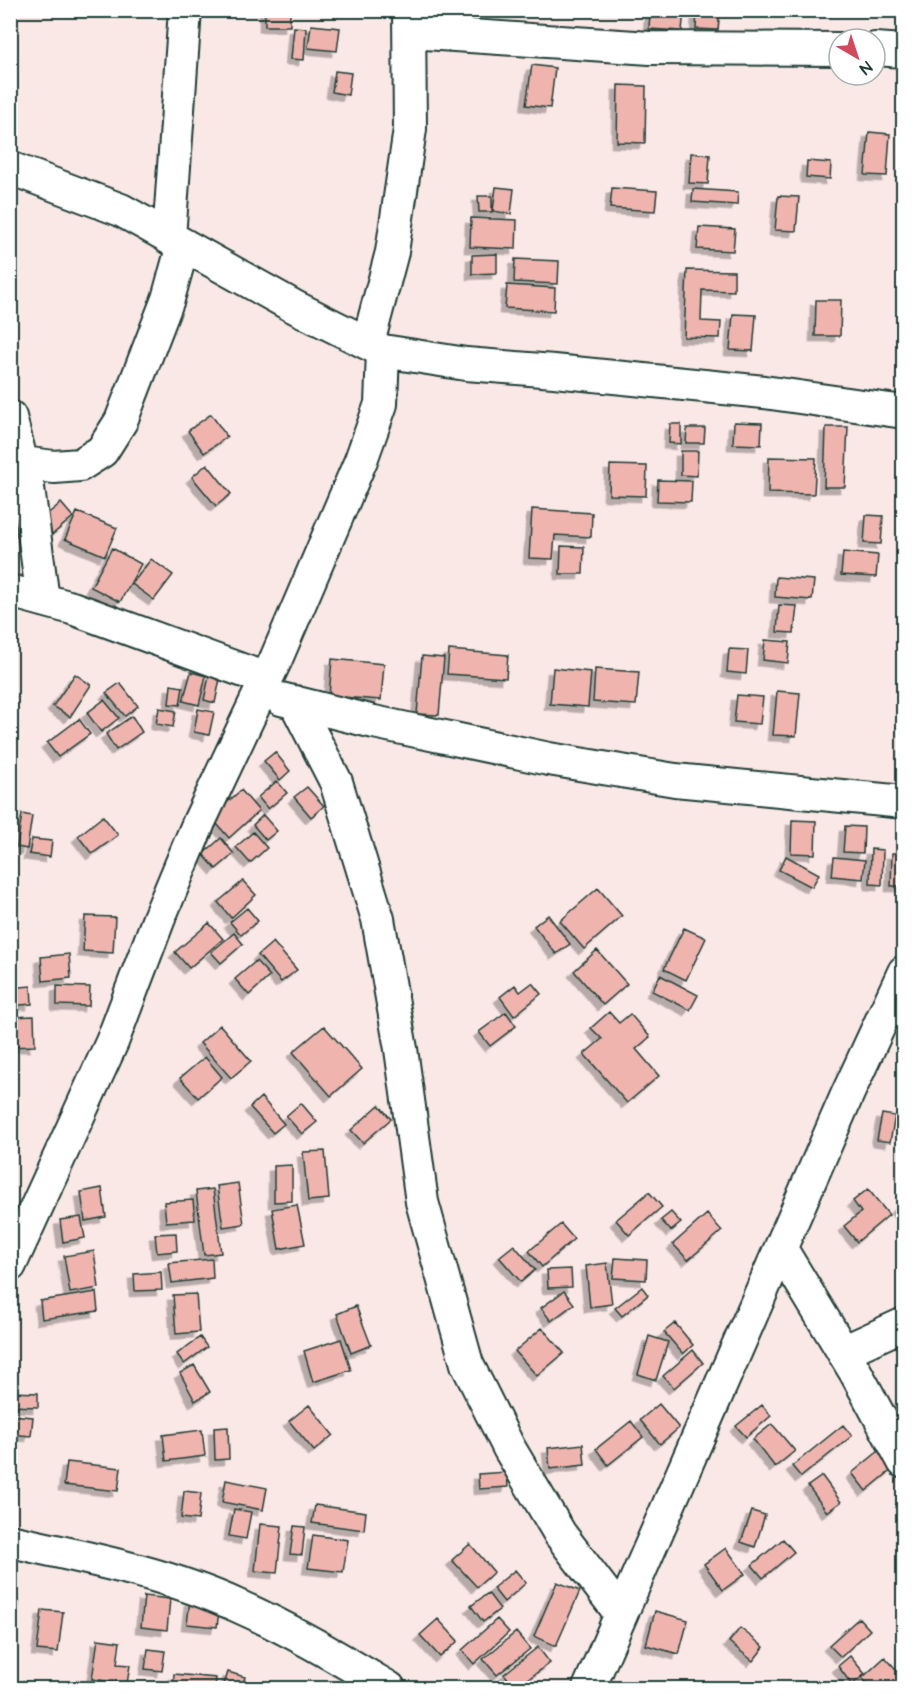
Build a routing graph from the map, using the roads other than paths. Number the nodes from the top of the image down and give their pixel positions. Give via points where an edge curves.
1 (185, 10) edge
2 (409, 21) edge
3 (827, 49) edge
4 (887, 50) edge
5 (903, 51) edge
6 (10, 168) edge
7 (176, 242) junction
8 (375, 347) junction
9 (903, 412) edge
10 (10, 417) edge
11 (22, 463) junction
12 (10, 591) edge
13 (42, 600) junction
14 (263, 686) junction
15 (295, 702) junction
16 (903, 802) edge
17 (903, 972) edge
18 (781, 1249) junction
19 (10, 1265) edge
20 (903, 1324) edge
21 (843, 1352) junction
22 (903, 1462) edge
23 (10, 1541) edge
24 (621, 1614) junction
25 (389, 1689) edge
26 (589, 1689) edge

1 - 7 street
2 - 3 street via 650,48
2 - 8 street via 410,129
4 - 5 street
6 - 7 street via 121,210
7 - 8 street
7 - 11 street via 168,298 121,421 102,451 80,465
8 - 9 street via 466,364 764,392
8 - 14 street via 381,404
10 - 11 street
11 - 13 street
12 - 13 street
13 - 14 street via 72,608
14 - 15 street
14 - 19 street via 199,822 112,1042
15 - 16 street via 560,761 675,780
15 - 24 street via 336,782 378,919 422,1202 467,1364 509,1448 560,1534
17 - 18 street
18 - 21 street
18 - 24 street
20 - 21 street
21 - 22 street
23 - 25 street via 130,1569 237,1605 299,1635
24 - 26 street

